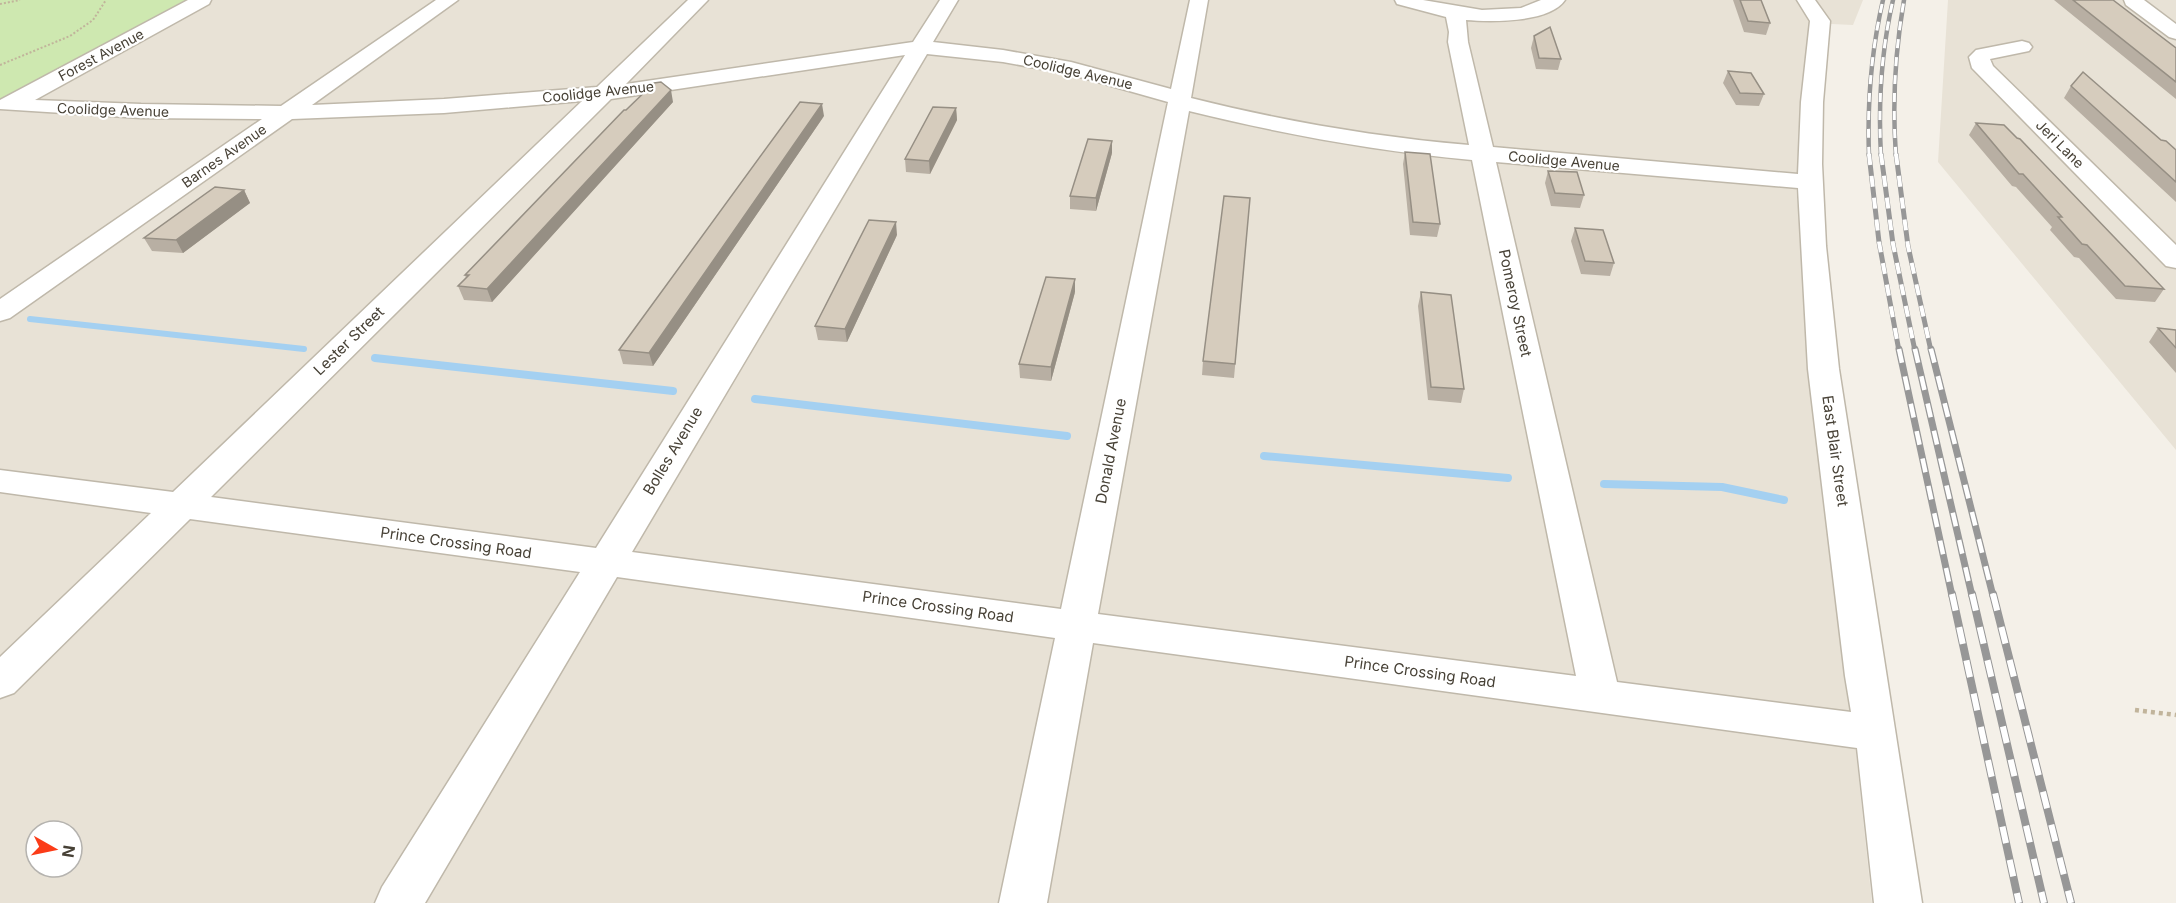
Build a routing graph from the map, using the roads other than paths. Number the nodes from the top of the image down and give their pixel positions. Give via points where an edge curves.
1 (202, 0) edge
2 (448, 0) edge
3 (699, 0) edge
4 (949, 0) edge
5 (1199, 0) edge
6 (1404, 0) edge
7 (1557, 0) edge
8 (1806, 0) edge
9 (2133, 1) edge
10 (1455, 14) junction
11 (2176, 33) edge
12 (920, 47) junction
13 (2022, 47) dead end
14 (604, 93) junction
15 (1179, 100) junction
16 (4, 107) edge
17 (286, 112) junction
18 (1483, 154) junction
19 (1810, 182) junction
20 (2176, 260) edge
21 (0, 312) edge
22 (0, 481) edge
23 (181, 505) junction
24 (605, 563) junction
25 (1077, 626) junction
26 (0, 682) edge
27 (1600, 694) junction
28 (1876, 733) junction
29 (399, 903) edge
30 (1023, 903) edge
31 (1898, 903) edge

1 - 16 street, Forest Avenue
2 - 17 street, Barnes Avenue
3 - 14 street, Lester Street
4 - 12 street, Bolles Avenue
5 - 15 street, Donald Avenue
6 - 10 street
7 - 10 street via 1545,8 1508,14
8 - 19 street, East Blair Street via 1820,21
9 - 11 street
10 - 18 street, Pomeroy Street
12 - 14 street, Coolidge Avenue
12 - 15 street, Coolidge Avenue via 1059,66
12 - 24 street, Bolles Avenue
13 - 20 street, Jeri Lane via 1983,54 1980,62
14 - 17 street, Coolidge Avenue via 454,105
14 - 23 street, Lester Street
15 - 18 street, Coolidge Avenue via 1326,136
15 - 25 street, Donald Avenue
16 - 17 street, Coolidge Avenue
17 - 21 street, Barnes Avenue
18 - 19 street, Coolidge Avenue
18 - 27 street, Pomeroy Street
19 - 28 street, East Blair Street via 1824,371
22 - 23 street, Prince Crossing Road
23 - 24 street, Prince Crossing Road
23 - 26 street, Lester Street
24 - 25 street, Prince Crossing Road
24 - 29 street, Bolles Avenue
25 - 27 street, Prince Crossing Road
25 - 30 street, Donald Avenue
27 - 28 street, Prince Crossing Road
28 - 31 street, East Blair Street

